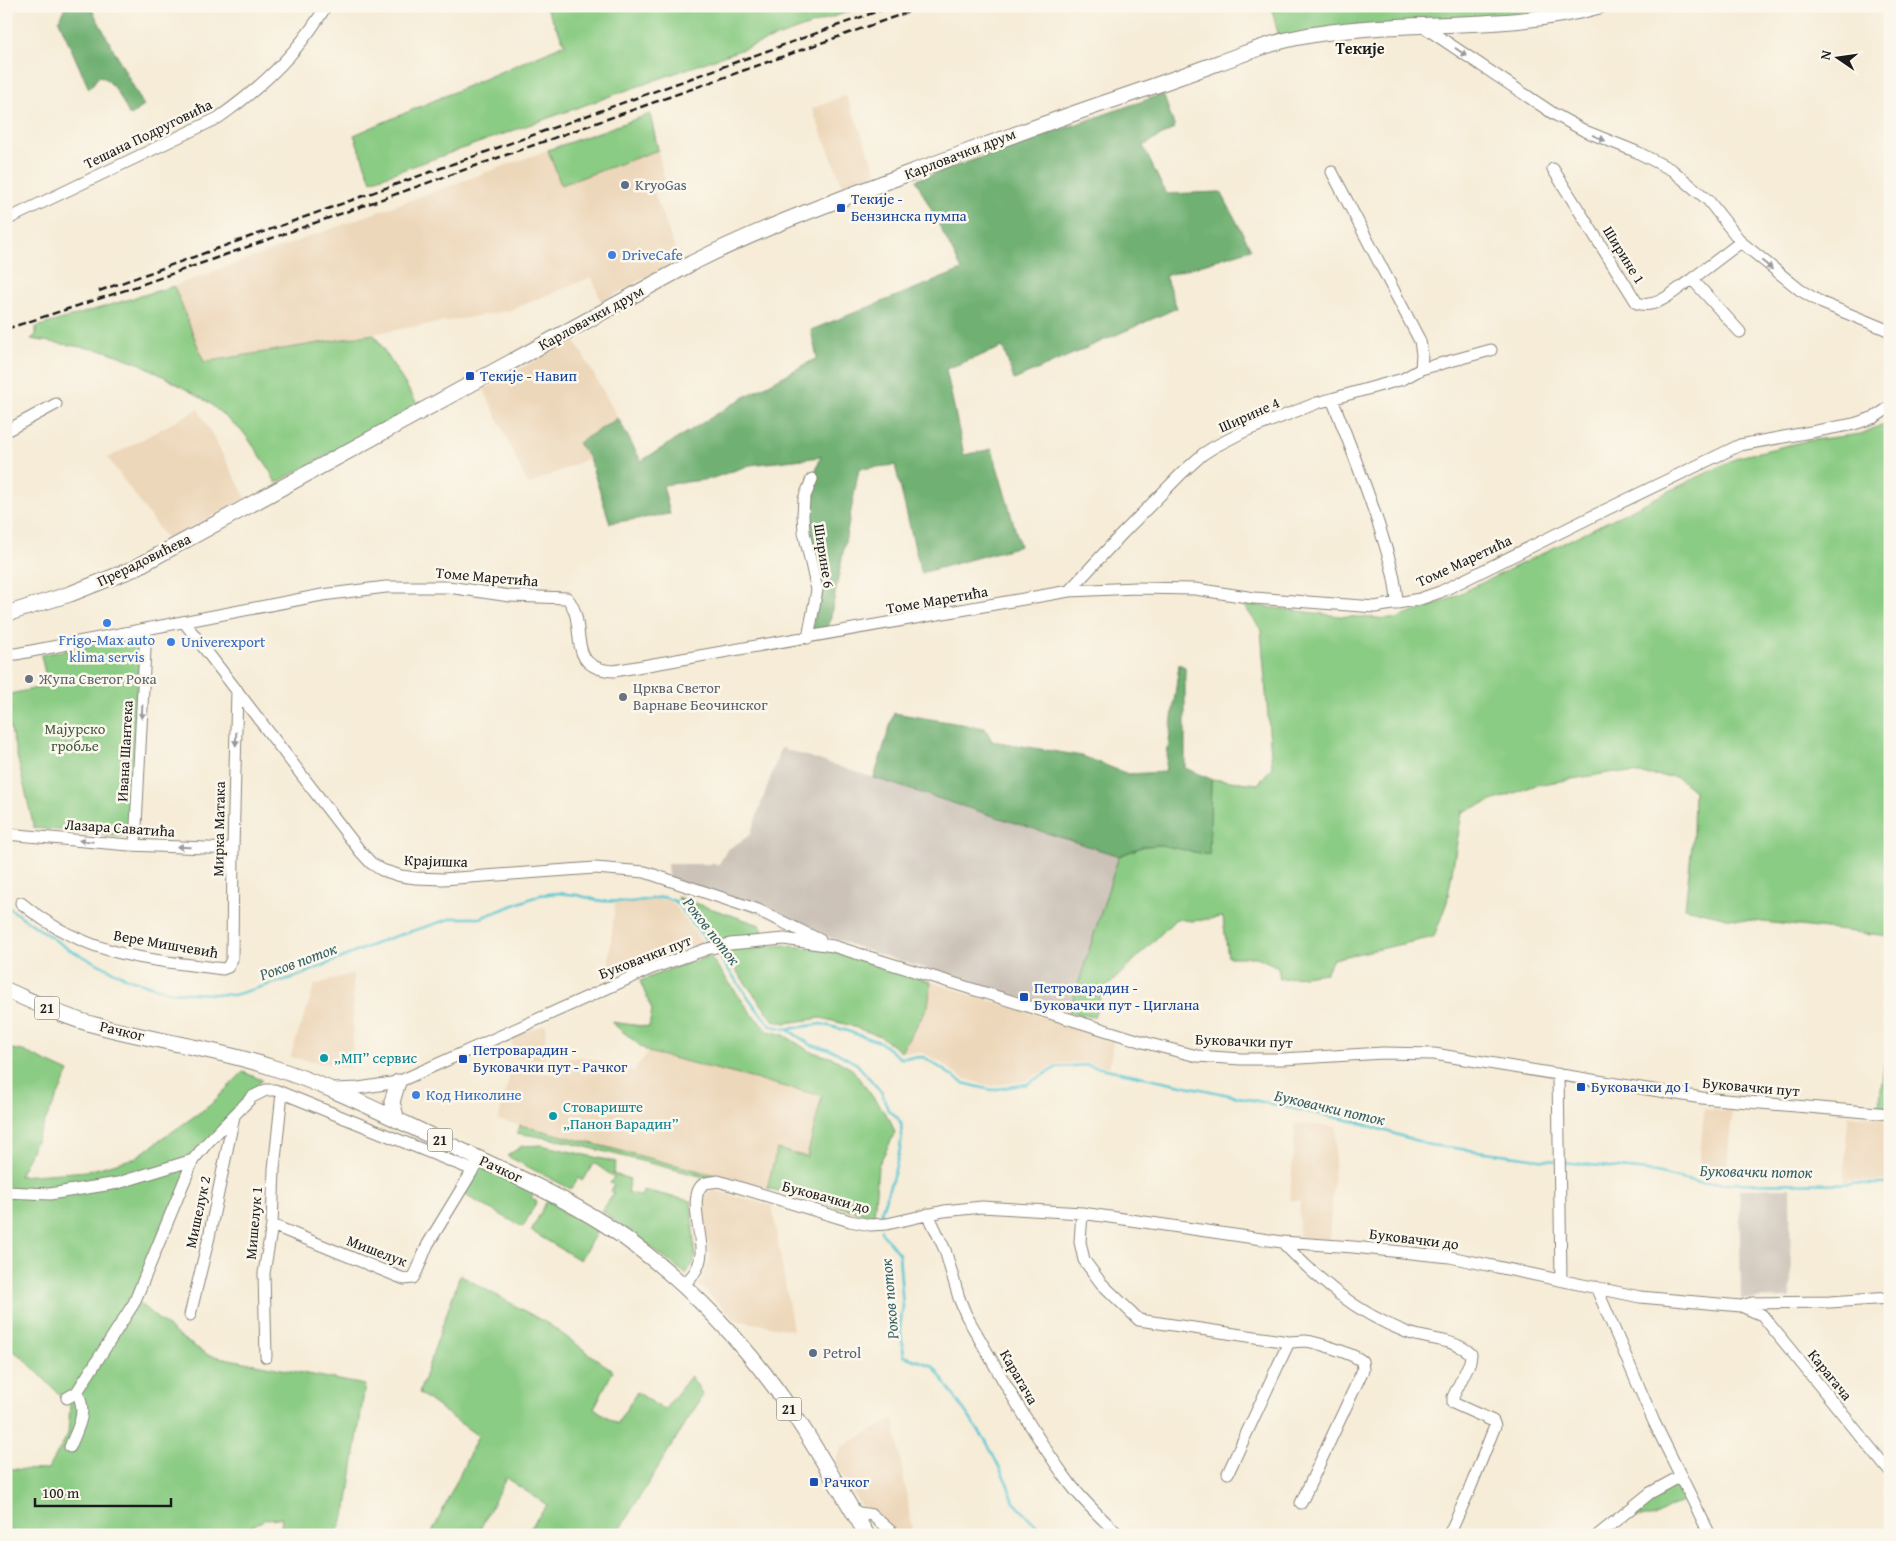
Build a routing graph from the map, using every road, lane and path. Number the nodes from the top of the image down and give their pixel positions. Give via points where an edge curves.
1 (326, 6) edge
2 (1598, 6) edge
3 (1421, 25) junction
4 (1552, 169) dead end
5 (1332, 172) dead end
6 (6, 220) edge
7 (1741, 242) junction
8 (1692, 279) junction
9 (1890, 331) edge
10 (1740, 332) dead end
11 (1491, 350) dead end
12 (1421, 369) junction
13 (1332, 399) junction
14 (56, 404) dead end
15 (1890, 407) edge
16 (6, 431) edge
17 (812, 479) dead end
18 (249, 506) joint
19 (1069, 592) junction
20 (1397, 604) junction
21 (6, 614) edge
22 (184, 622) junction
23 (146, 629) junction
24 (808, 638) junction
25 (6, 654) edge
26 (237, 690) junction
27 (6, 834) edge
28 (135, 845) junction
29 (233, 849) junction
30 (21, 902) dead end
31 (770, 915) junction
32 (767, 940) junction
33 (833, 946) junction
34 (228, 967) joint
35 (6, 990) edge
36 (1558, 1074) junction
37 (398, 1082) junction
38 (330, 1090) junction
39 (282, 1093) junction
40 (1890, 1114) edge
41 (234, 1115) junction
42 (397, 1120) junction
43 (193, 1160) junction
44 (478, 1165) junction
45 (6, 1192) edge
46 (1082, 1213) junction
47 (928, 1214) junction
48 (272, 1225) junction
49 (1282, 1242) junction
50 (1561, 1279) junction
51 (682, 1286) junction
52 (1596, 1287) junction
53 (1890, 1298) edge
54 (1741, 1306) junction
55 (190, 1315) dead end
56 (1288, 1342) junction
57 (266, 1357) dead end
58 (70, 1447) dead end
59 (1890, 1472) edge
60 (1228, 1473) dead end
61 (1681, 1476) junction
62 (1302, 1503) dead end
63 (854, 1512) junction
64 (867, 1535) edge
65 (895, 1535) edge
66 (1119, 1535) edge
67 (1449, 1535) edge
68 (1598, 1535) edge
69 (1710, 1535) edge

1 - 6 street, Тешана Подруговића via 282,64 225,113
2 - 3 main road, Карловачки друм via 1556,17 1520,21
3 -> 7 street via 1554,114 1672,170 1708,200
3 - 18 main road, Карловачки друм via 1334,31 1274,44 1035,126 811,210 692,263
4 - 8 street, Ширине 1 via 1637,303 1646,306 1656,304
5 - 12 street via 1420,341
7 - 8 street
7 -> 9 street via 1800,290 1822,303
8 - 10 street
11 - 12 street, Ширине 4
12 - 13 street, Ширине 4 via 1403,379
13 - 19 street, Ширине 4 via 1262,424 1203,454
13 - 20 street via 1372,504 1393,571
14 - 16 street
15 - 20 street, Томе Маретића via 1863,422 1740,445 1440,592
17 - 24 street, Ширине 6 via 804,499 803,515 816,590
18 - 21 main road, Прерадовићева via 133,569 70,594
19 - 20 street, Томе Маретића via 1136,588 1195,590 1360,606
19 - 24 street, Томе Маретића
22 - 23 street, Томе Маретића
22 - 24 street, Томе Маретића via 322,595 405,586 448,587 510,596 567,598 575,612 583,655 594,667 608,671
22 - 26 street, Крајишка
23 - 25 street, Томе Маретића
23 -> 28 street, Ивана Шантека
26 -> 29 street, Мирка Матака
26 - 31 street, Крајишка via 360,851 390,873 443,879 595,868 628,870 662,877
28 -> 27 street, Лазара Саватића
29 -> 28 street, Лазара Саватића
29 - 34 street, Мирка Матака via 232,959
30 - 34 street, Вере Мишчевић via 41,919 91,944 120,953 223,969
31 - 32 street via 775,926
31 - 33 street, Крајишка
32 - 33 street, Буковачки пут via 801,940
32 - 37 street, Буковачки пут via 712,948 652,968
33 - 36 street, Буковачки пут via 1142,1042 1197,1056 1283,1059 1383,1052 1429,1053
35 - 38 main road, Рачког / 21 via 88,1023 252,1061
36 - 40 street, Буковачки пут via 1702,1098
36 - 50 street
37 - 38 street, Буковачки пут
37 - 42 main road via 392,1102
38 - 42 main road, Рачког / 21
39 - 41 street via 275,1090 259,1093
39 - 44 street
39 - 48 street, Мишелук 1
41 - 43 street
41 - 55 street, Мишелук 2
42 - 44 main road, Рачког / 21
43 - 45 street via 118,1183 89,1188 50,1194
43 - 58 street via 134,1303 72,1395 82,1402 83,1412
44 - 48 street, Мишелук via 421,1256 420,1267 413,1278 404,1279
44 - 51 main road, Рачког / 21 via 545,1190 607,1226
46 - 47 street, Буковачки до via 982,1207
46 - 49 street, Буковачки до
46 - 56 street via 1080,1242 1084,1260 1101,1283 1140,1320
47 - 51 street, Буковачки до via 870,1225 718,1181 705,1183 697,1200 700,1262 696,1272
47 - 66 street, Карагача via 945,1250 966,1315 1033,1430 1071,1486
48 - 57 street, Мишелук 1 via 264,1273
49 - 50 street, Буковачки до via 1450,1257
49 - 67 street via 1344,1300 1407,1333 1461,1347 1470,1354 1470,1362 1453,1403 1493,1421 1495,1426
50 - 52 street, Буковачки до
51 - 63 main road, Рачког / 21 via 731,1333 764,1375 804,1430
52 - 54 street, Буковачки до via 1640,1297
52 - 61 street
53 - 54 street
54 - 59 street, Карагача via 1762,1315
56 - 60 street
56 - 62 street via 1306,1341 1342,1351 1357,1357 1363,1364
61 - 68 street via 1650,1492
61 - 69 street
63 - 64 main road, Рачког / 21
63 - 65 street via 872,1515

